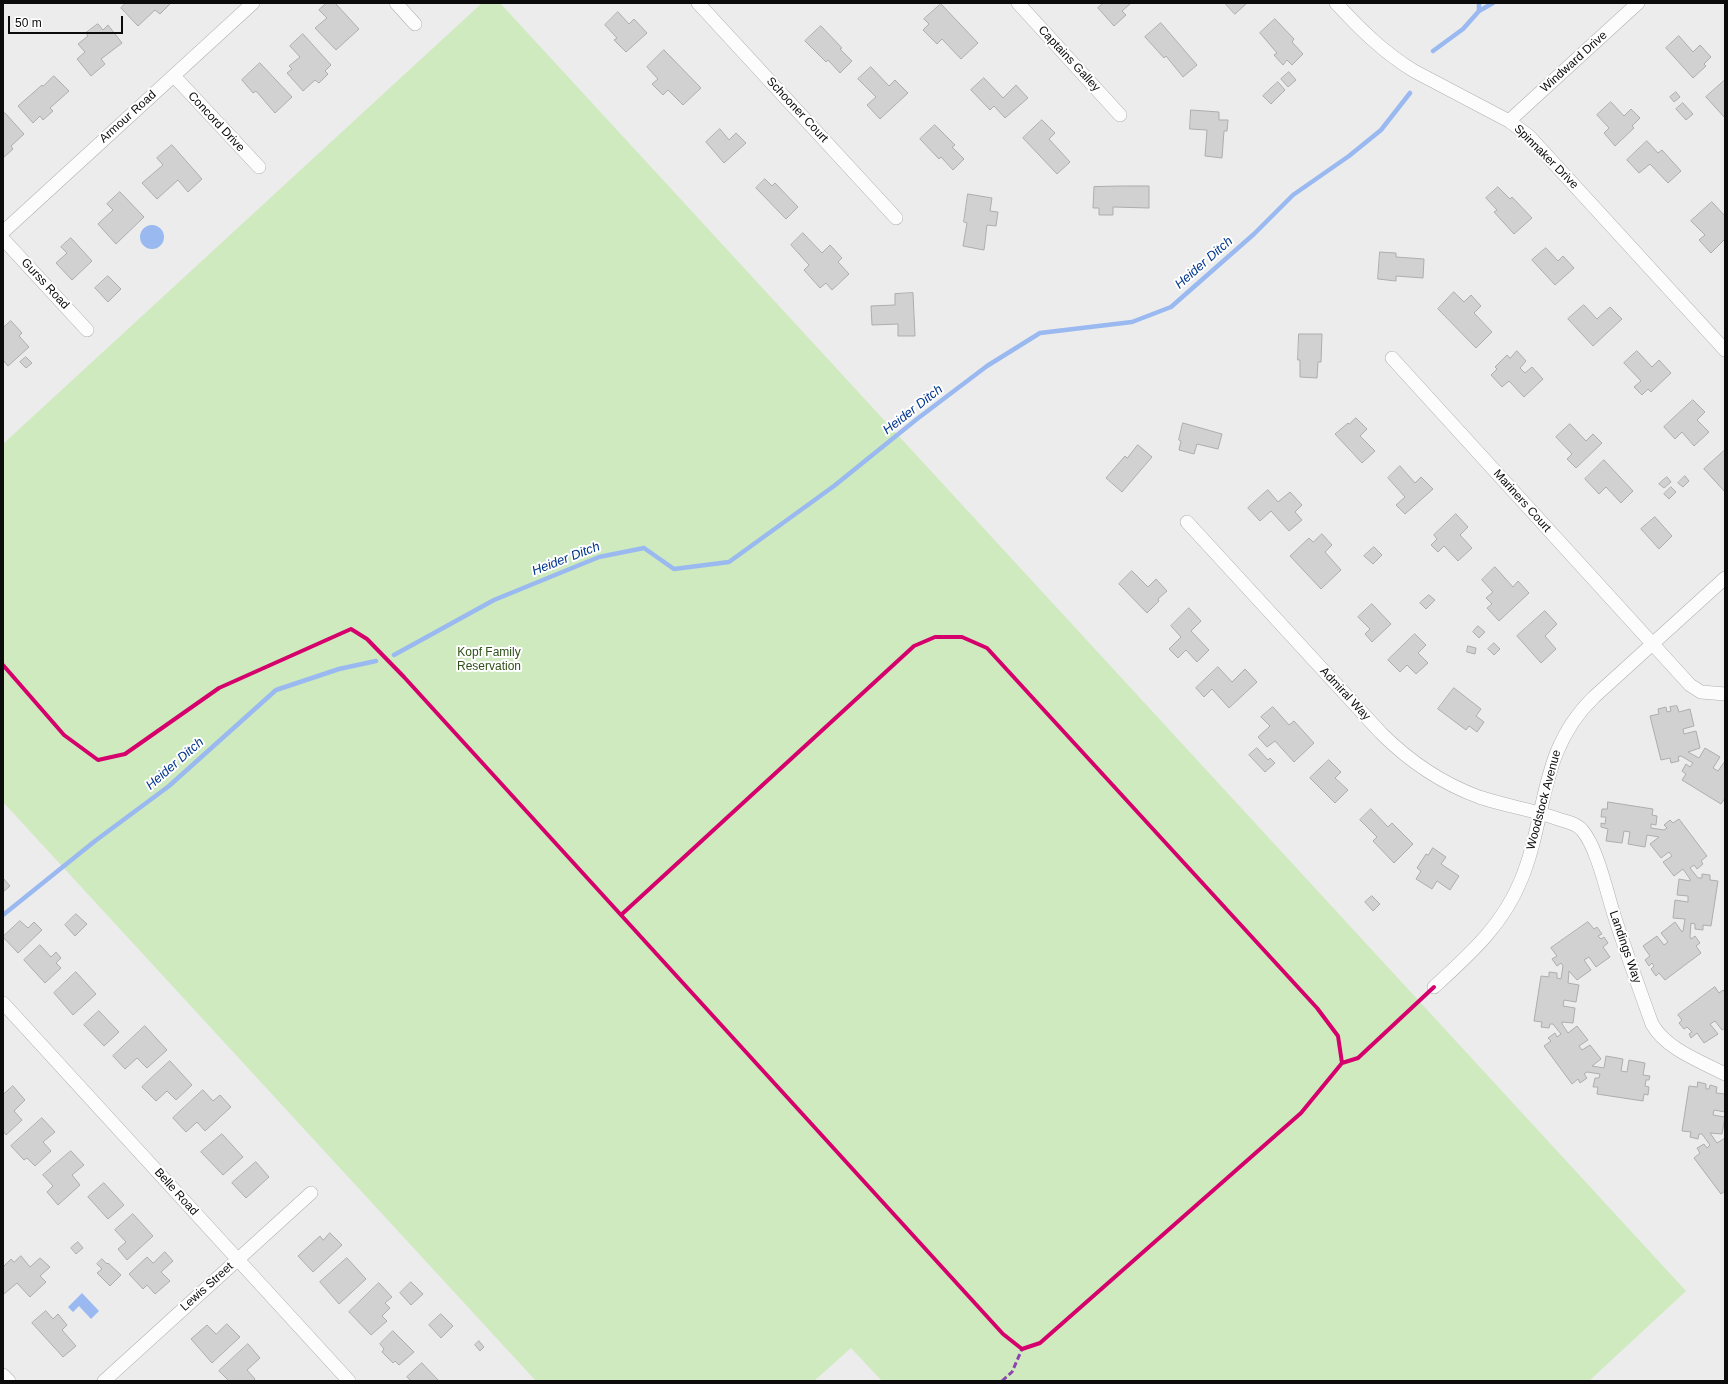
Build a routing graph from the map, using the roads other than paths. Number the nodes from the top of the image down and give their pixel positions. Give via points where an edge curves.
1 (253, 3) edge
2 (396, 3) edge
3 (698, 3) edge
4 (1018, 3) edge
5 (1336, 3) edge
6 (1638, 3) edge
7 (414, 24) dead end
8 (174, 76) junction
9 (1120, 115) dead end
10 (1509, 121) junction
11 (259, 167) dead end
12 (896, 218) dead end
13 (3, 232) edge
14 (3, 239) edge
15 (87, 330) dead end
16 (1725, 350) edge
17 (1392, 358) dead end
18 (1187, 522) dead end
19 (1725, 578) edge
20 (1652, 644) junction
21 (1725, 694) edge
22 (1540, 812) junction
23 (1434, 987) dead end
24 (3, 1003) edge
25 (1725, 1074) edge
26 (312, 1193) dead end
27 (238, 1259) junction
28 (3, 1375) edge
29 (9, 1381) edge
30 (104, 1381) edge
31 (349, 1381) edge

1 - 8 street, Armour Road
2 - 7 street
3 - 12 street, Schooner Court
4 - 9 street, Captains Galley
5 - 10 street, Spinnaker Drive via 1362,32 1399,61
6 - 10 street, Windward Drive
8 - 11 street, Concord Drive
8 - 13 street, Armour Road
10 - 16 street, Spinnaker Drive via 1529,136
14 - 15 street, Gurss Road
17 - 20 street, Mariners Court
18 - 22 street, Admiral Way via 1381,733 1411,760 1462,791 1495,802
19 - 20 street, Woodstock Avenue
20 - 21 street via 1690,685 1701,692
20 - 22 street, Woodstock Avenue via 1584,706 1569,727 1552,762
22 - 23 street, Woodstock Avenue via 1527,864 1505,911 1484,939
22 - 25 street, Landings Way via 1576,825 1588,840 1625,951 1656,1032 1671,1045
24 - 27 street, Belle Road
26 - 27 street, Lewis Street
27 - 30 street, Lewis Street
27 - 31 street, Belle Road
28 - 29 street

